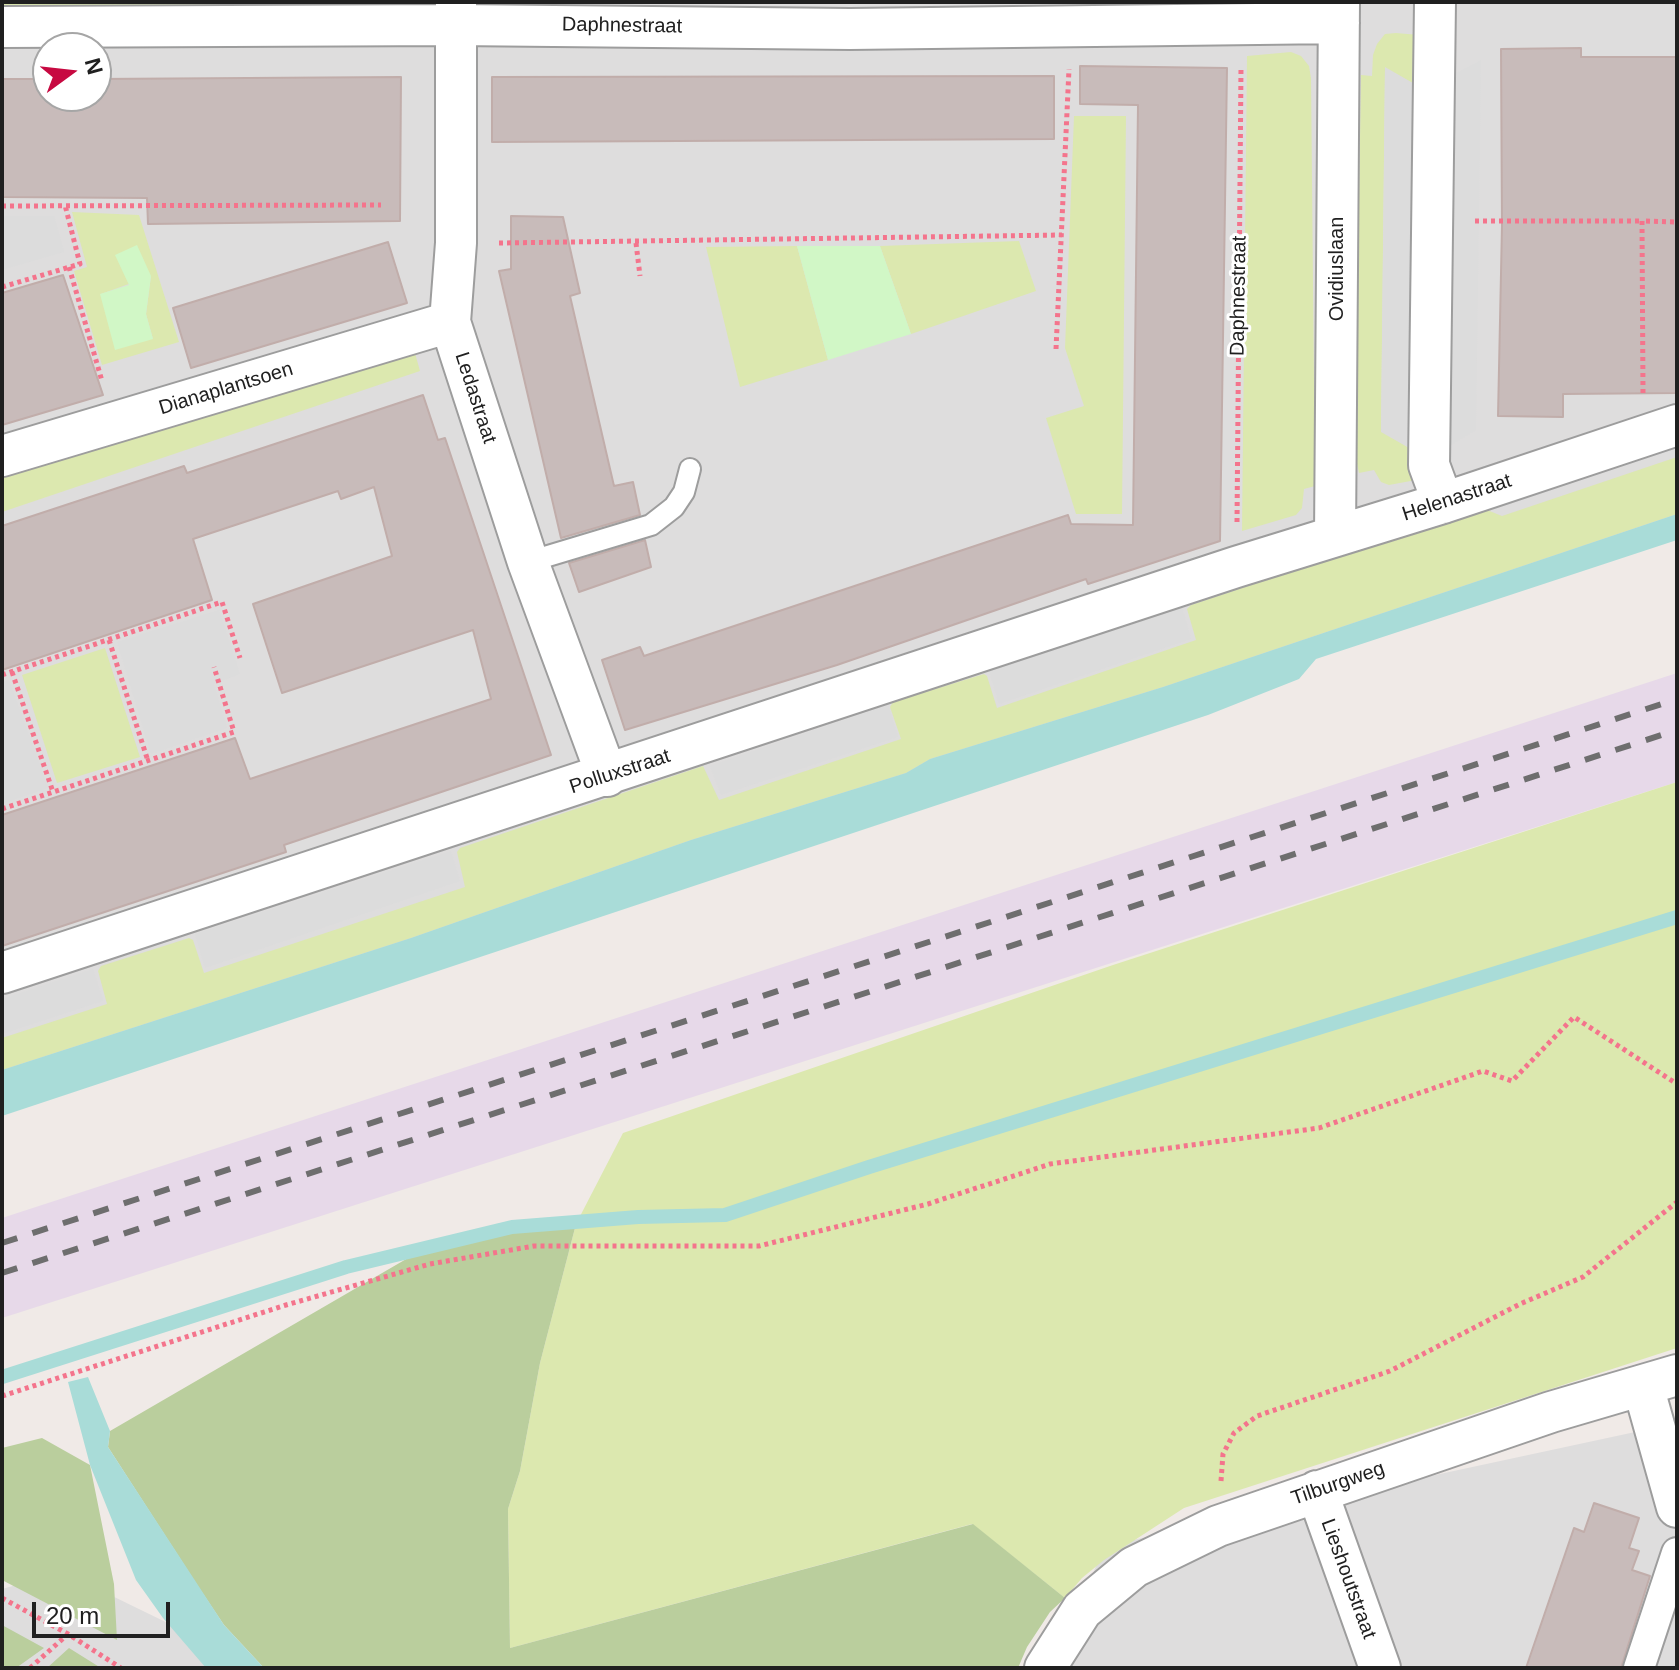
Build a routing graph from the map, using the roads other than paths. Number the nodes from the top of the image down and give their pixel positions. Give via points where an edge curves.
1 (1435, 2) edge
2 (456, 13) edge
3 (1339, 13) edge
4 (2, 27) edge
5 (450, 322) junction
6 (1660, 431) edge
7 (2, 456) edge
8 (690, 469) dead end
9 (1443, 503) junction
10 (1335, 536) junction
11 (528, 562) junction
12 (1236, 567) joint
13 (607, 776) junction
14 (2, 973) edge
15 (1660, 1380) edge
16 (1317, 1491) junction
17 (1677, 1507) edge
18 (1677, 1553) edge
19 (1045, 1668) edge
20 (1380, 1668) edge
21 (1639, 1668) edge

1 - 9 street via 1429,465
2 - 3 street, Daphnestraat via 834,29 1241,25
2 - 4 street, Daphnestraat
2 - 5 street, Ledastraat via 456,243
3 - 10 street, Ovidiuslaan
5 - 7 street, Dianaplantsoen
5 - 11 street, Ledastraat
6 - 9 street, Helenastraat
8 - 11 lane via 674,507 651,525
9 - 10 street, Helenastraat
10 - 12 street, Helenastraat
11 - 13 street, Ledastraat
12 - 13 street, Polluxstraat
13 - 14 street, Polluxstraat
15 - 16 street, Tilburgweg
15 - 17 street
16 - 19 street, Tilburgweg via 1218,1526 1134,1567 1082,1610
16 - 20 street, Lieshoutstraat
18 - 21 street

